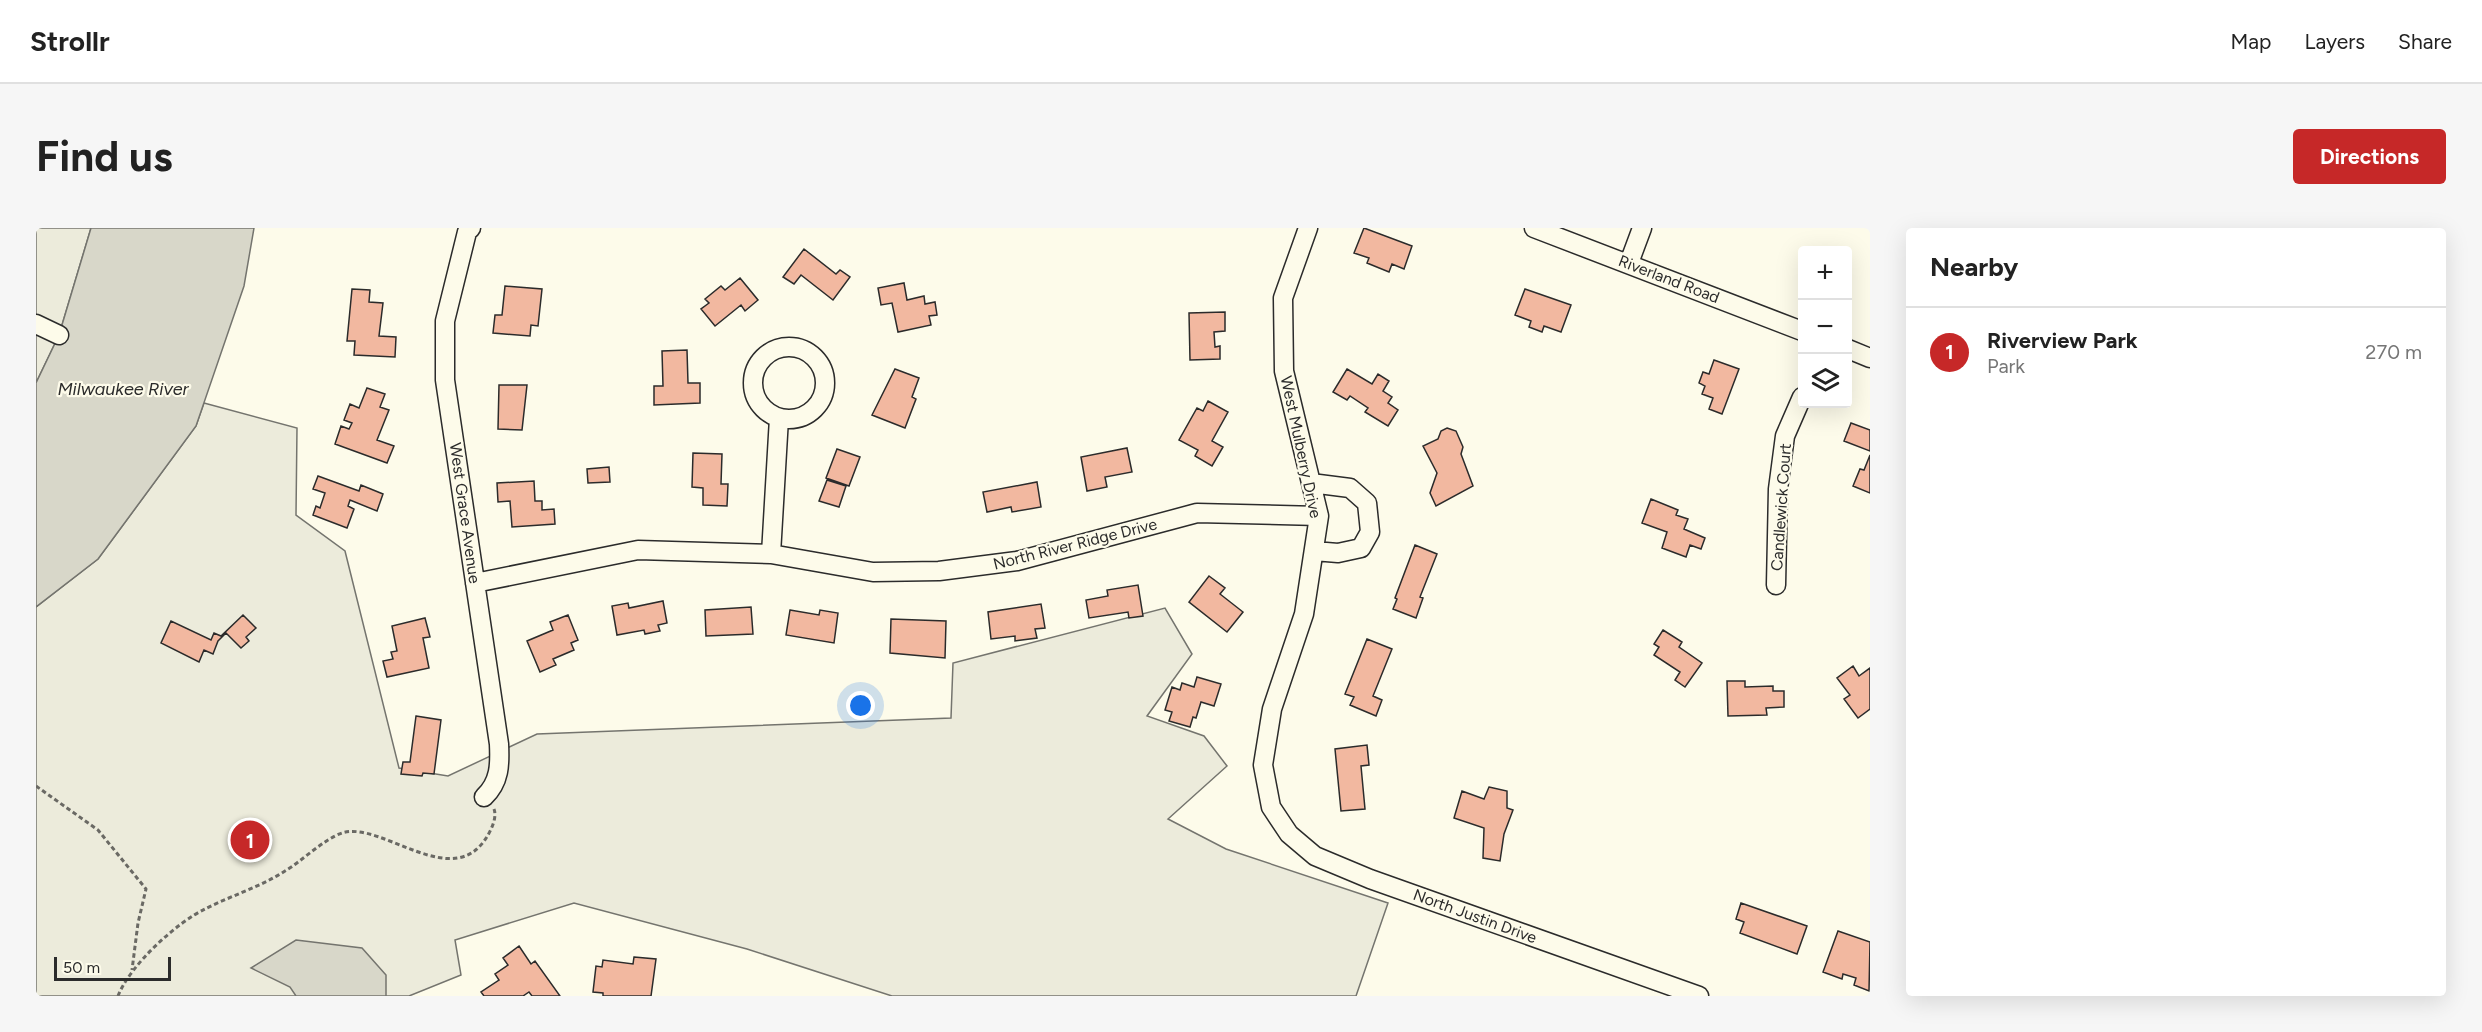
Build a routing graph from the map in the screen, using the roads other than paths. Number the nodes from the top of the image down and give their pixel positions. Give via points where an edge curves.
1 (471, 228) edge
2 (1308, 228) edge
3 (1534, 228) edge
4 (1642, 228) edge
5 (1629, 263) junction
6 (36, 324) edge
7 (1798, 330) edge
8 (59, 335) dead end
9 (1852, 351) edge
10 (1870, 358) edge
11 (1798, 408) edge
12 (779, 418) junction
13 (1311, 483) junction
14 (1319, 516) junction
15 (1314, 551) junction
16 (771, 554) junction
17 (475, 583) junction
18 (1776, 585) dead end
19 (484, 797) road end
20 (1271, 807) joint
21 (1699, 996) edge

1 - 17 street, West Grace Avenue via 445,321 445,380
2 - 13 street, West Mulberry Drive via 1283,298 1284,371
3 - 5 street, Riverland Road
4 - 5 street
5 - 7 street, Riverland Road
6 - 8 street
9 - 10 street
11 - 18 street, Candlewick Court via 1785,436 1778,489
12 - 12 street via 803,417 821,401 825,383 821,366 804,349 780,347 769,352 754,370 754,394 768,413
12 - 16 street
13 - 14 street, West Mulberry Drive
13 - 15 street via 1350,488 1367,503 1370,532 1360,548 1338,553
14 - 15 street, West Mulberry Drive
14 - 16 street, North River Ridge Drive via 1196,514 1017,561 939,571 873,572
15 - 20 street, West Mulberry Drive via 1304,614 1272,709 1263,765
16 - 17 street, North River Ridge Drive via 638,550
17 - 19 street, West Grace Avenue via 499,744 497,777
20 - 21 street, North Justin Drive via 1289,834 1315,856

